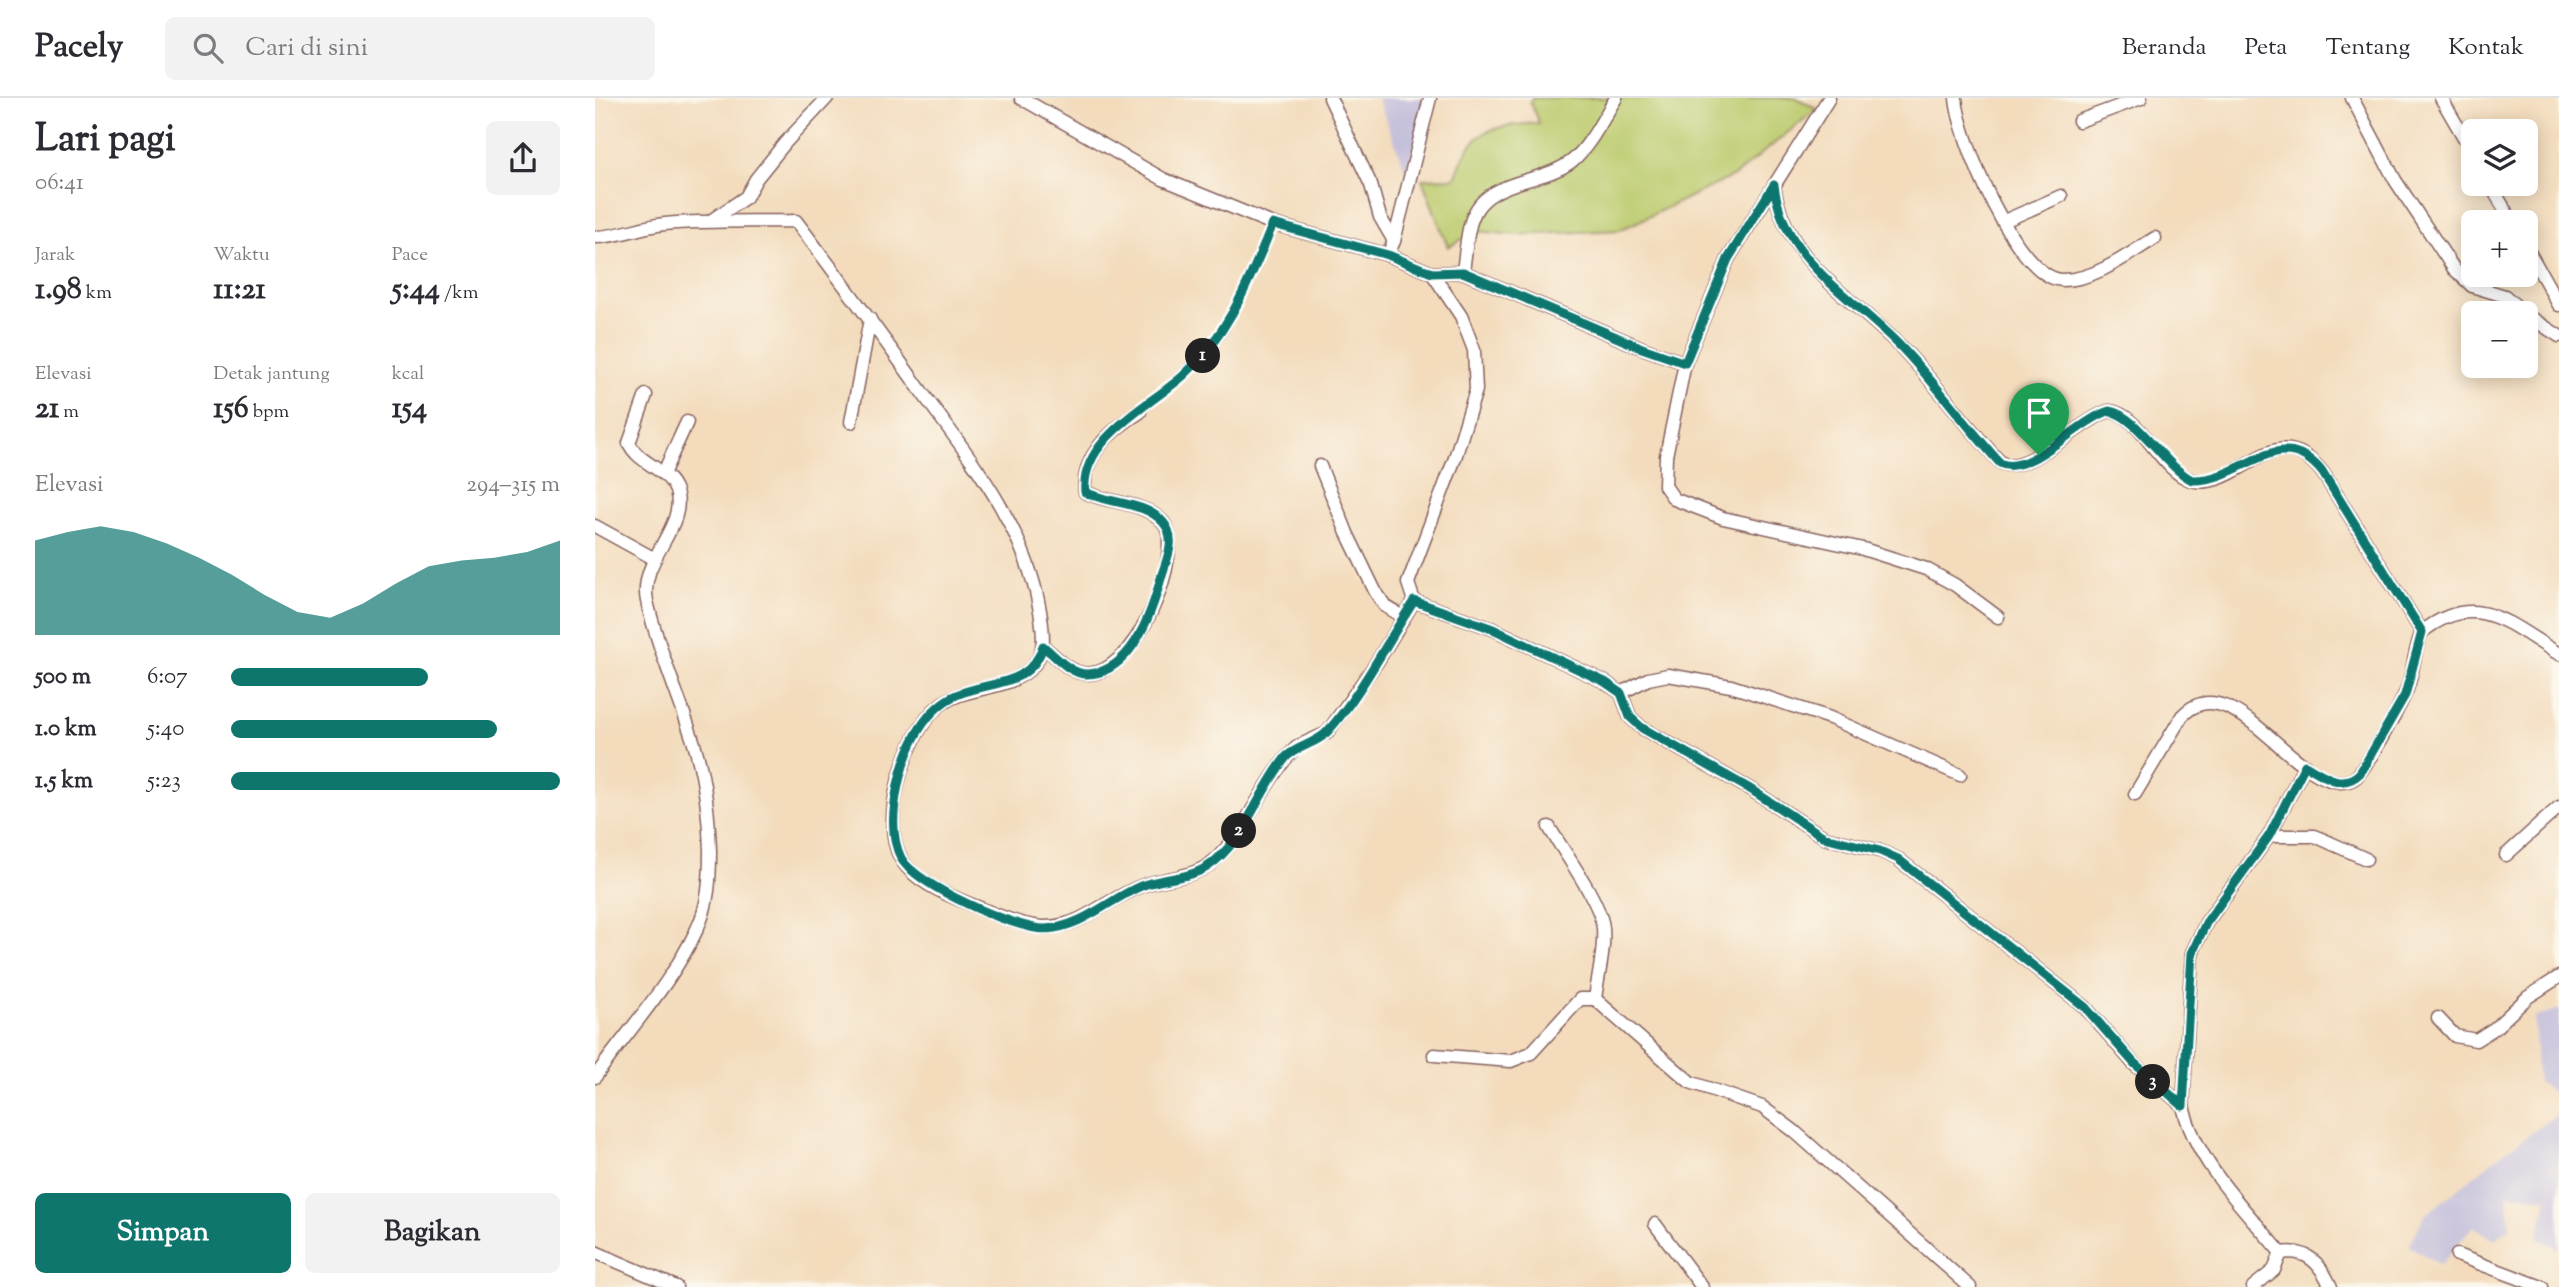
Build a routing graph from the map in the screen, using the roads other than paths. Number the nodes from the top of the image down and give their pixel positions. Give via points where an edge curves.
1 (827, 98) edge
2 (1021, 98) edge
3 (1330, 98) edge
4 (1430, 98) edge
5 (1616, 98) edge
6 (1829, 98) edge
7 (1956, 98) edge
8 (2141, 98) edge
9 (2353, 98) edge
10 (2441, 98) edge
11 (2079, 121) dead end
12 (2461, 132) edge
13 (1774, 185) junction
14 (2061, 196) dead end
15 (712, 220) junction
16 (2004, 221) junction
17 (1273, 224) junction
18 (595, 237) edge
19 (2155, 238) dead end
20 (1394, 241) junction
21 (1388, 255) junction
22 (2538, 268) edge
23 (1463, 272) junction
24 (1432, 273) junction
25 (2510, 301) edge
26 (2559, 304) edge
27 (870, 319) junction
28 (2538, 323) edge
29 (2559, 336) edge
30 (1685, 363) junction
31 (646, 395) dead end
32 (1140, 412) joint
33 (687, 422) dead end
34 (851, 422) dead end
35 (1319, 466) dead end
36 (663, 474) junction
37 (595, 526) edge
38 (653, 558) junction
39 (1414, 601) junction
40 (1403, 617) junction
41 (1998, 617) dead end
42 (2422, 632) junction
43 (1043, 646) junction
44 (2559, 654) edge
45 (1621, 693) junction
46 (2305, 765) junction
47 (1960, 775) dead end
48 (2135, 794) dead end
49 (2559, 807) edge
50 (1549, 827) dead end
51 (2269, 836) junction
52 (2506, 855) dead end
53 (2366, 859) dead end
54 (2559, 977) edge
55 (1595, 999) junction
56 (2438, 1017) dead end
57 (1434, 1055) dead end
58 (595, 1077) edge
59 (2183, 1106) junction
60 (1655, 1224) dead end
61 (595, 1252) edge
62 (2281, 1253) junction
63 (2457, 1255) dead end
64 (676, 1287) edge
65 (1698, 1287) edge
66 (1970, 1287) edge
67 (2253, 1287) edge
68 (2331, 1287) edge
69 (2542, 1287) edge

1 - 15 street via 785,143 746,197
2 - 17 street via 1163,178
3 - 20 street
4 - 20 street
5 - 23 street via 1571,161 1482,201 1470,219
6 - 13 street
7 - 16 street via 1964,137
8 - 11 street
9 - 25 street via 2395,180 2454,269 2472,286
10 - 12 street
13 - 30 street via 1728,259
13 - 42 street via 1781,221 1802,254 1903,349 2000,463 2015,466 2029,461 2109,411 2127,419 2175,469 2192,480 2221,475 2283,449 2297,450 2323,473
14 - 16 street
15 - 18 street via 660,224
15 - 27 street via 796,221
16 - 19 street via 2035,269 2063,280 2110,265
17 - 21 street
17 - 32 lane via 1224,331
20 - 21 street
21 - 24 street
22 - 26 street
23 - 24 street
23 - 30 street
24 - 39 street via 1461,316 1474,349 1477,382 1466,427 1408,583
27 - 34 street
27 - 43 street via 1016,533 1035,585
28 - 29 street
30 - 41 street via 1663,475 1670,496 1756,527 1926,569
31 - 36 street via 629,443
32 - 43 street via 1103,438 1084,482 1085,492 1139,509 1162,520 1168,529 1172,550 1150,615 1133,646 1094,673 1073,670
33 - 36 street
35 - 40 street via 1375,591 1385,606
36 - 38 street via 676,492 677,505
37 - 38 street
38 - 58 street via 646,579 647,600 696,750 709,819 709,891 698,928
39 - 40 street
39 - 45 street via 1493,629
40 - 43 street via 1327,733 1287,756 1217,859 1198,872 1144,885 1073,922 1045,929 1003,917 921,879 901,858 894,831 903,766 922,724 961,693 1019,677 1037,661
42 - 44 street via 2449,616 2476,611 2510,623
42 - 46 street via 2405,695 2360,773 2337,782
45 - 47 street via 1668,675 1731,685 1829,718
45 - 59 street via 1630,717 1642,728 1824,837 1880,851 1909,867 2085,1007 2134,1063
46 - 48 street via 2229,707 2204,701 2182,716
46 - 51 street
49 - 52 street
50 - 55 street via 1601,920
51 - 53 street via 2315,836
51 - 59 street via 2206,923 2192,953
54 - 56 street via 2476,1040 2455,1036
55 - 57 street via 1580,999 1531,1053 1511,1061
55 - 66 street via 1690,1082 1762,1107 1794,1131
59 - 62 street via 2204,1155
60 - 65 street
61 - 64 street
62 - 67 street via 2274,1270
62 - 68 street via 2310,1256
63 - 69 street

